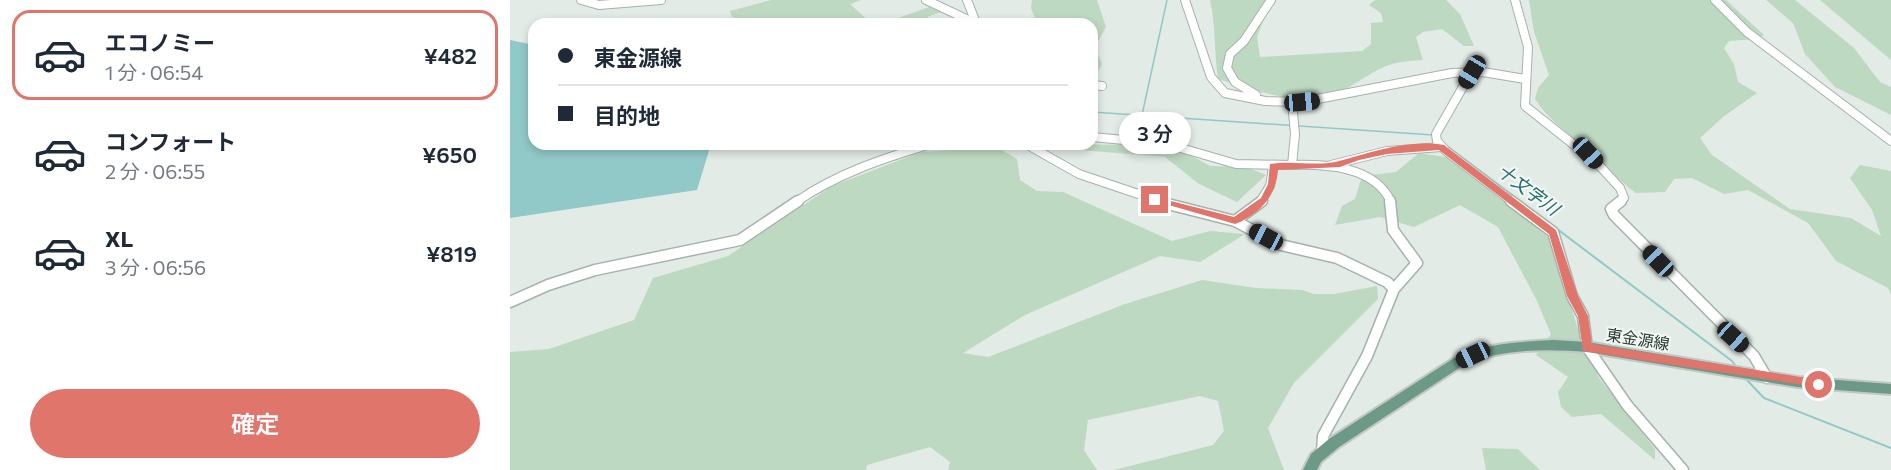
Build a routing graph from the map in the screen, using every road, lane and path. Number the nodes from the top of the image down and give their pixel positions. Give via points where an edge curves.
1 (581, 0) edge
2 (661, 0) edge
3 (926, 0) edge
4 (967, 0) edge
5 (1185, 0) edge
6 (1271, 0) edge
7 (1515, 0) edge
8 (1715, 0) edge
9 (618, 2) edge
10 (965, 18) edge
11 (974, 18) edge
12 (1472, 72) junction
13 (1525, 79) junction
14 (1098, 86) edge
15 (1102, 86) dead end
16 (1279, 101) junction
17 (1292, 102) junction
18 (1098, 138) edge
19 (1891, 141) edge
20 (1440, 147) junction
21 (911, 150) edge
22 (1037, 150) edge
23 (1292, 165) junction
24 (1319, 166) junction
25 (1274, 167) junction
26 (1235, 221) junction
27 (1394, 289) junction
28 (510, 302) edge
29 (1587, 347) junction
30 (1767, 378) junction
31 (1891, 389) edge
32 (1322, 452) junction
33 (1310, 470) edge
34 (1683, 470) edge

1 - 9 street via 599,5
2 - 9 street
3 - 10 street
4 - 11 street
5 - 16 street via 1214,82 1225,93
6 - 16 street via 1230,54 1227,68 1242,88
7 - 13 street via 1528,47
8 - 19 street via 1747,32
12 - 13 street
12 - 17 street
12 - 20 street via 1436,134
13 - 30 street via 1525,106 1583,149 1619,186 1624,198 1611,209 1614,215 1754,356
14 - 15 street
16 - 17 street
17 - 23 street
18 - 25 street via 1167,144 1225,162
20 - 24 street via 1387,151
20 - 29 street via 1553,232 1572,296 1583,316
21 - 28 street via 819,186 740,240 595,270
22 - 26 street via 1079,174 1135,195
23 - 24 street
23 - 25 street
24 - 27 street via 1370,179 1389,197 1393,231 1414,254 1417,264
25 - 26 street via 1272,184 1264,200
26 - 27 street via 1281,245 1337,258
27 - 32 street via 1358,374 1323,436
29 - 30 main road, 東金源線
29 - 32 main road, 東金源線 via 1505,348 1473,355
29 - 34 street via 1628,405
30 - 31 main road, 東金源線
32 - 33 main road, 東金源線

